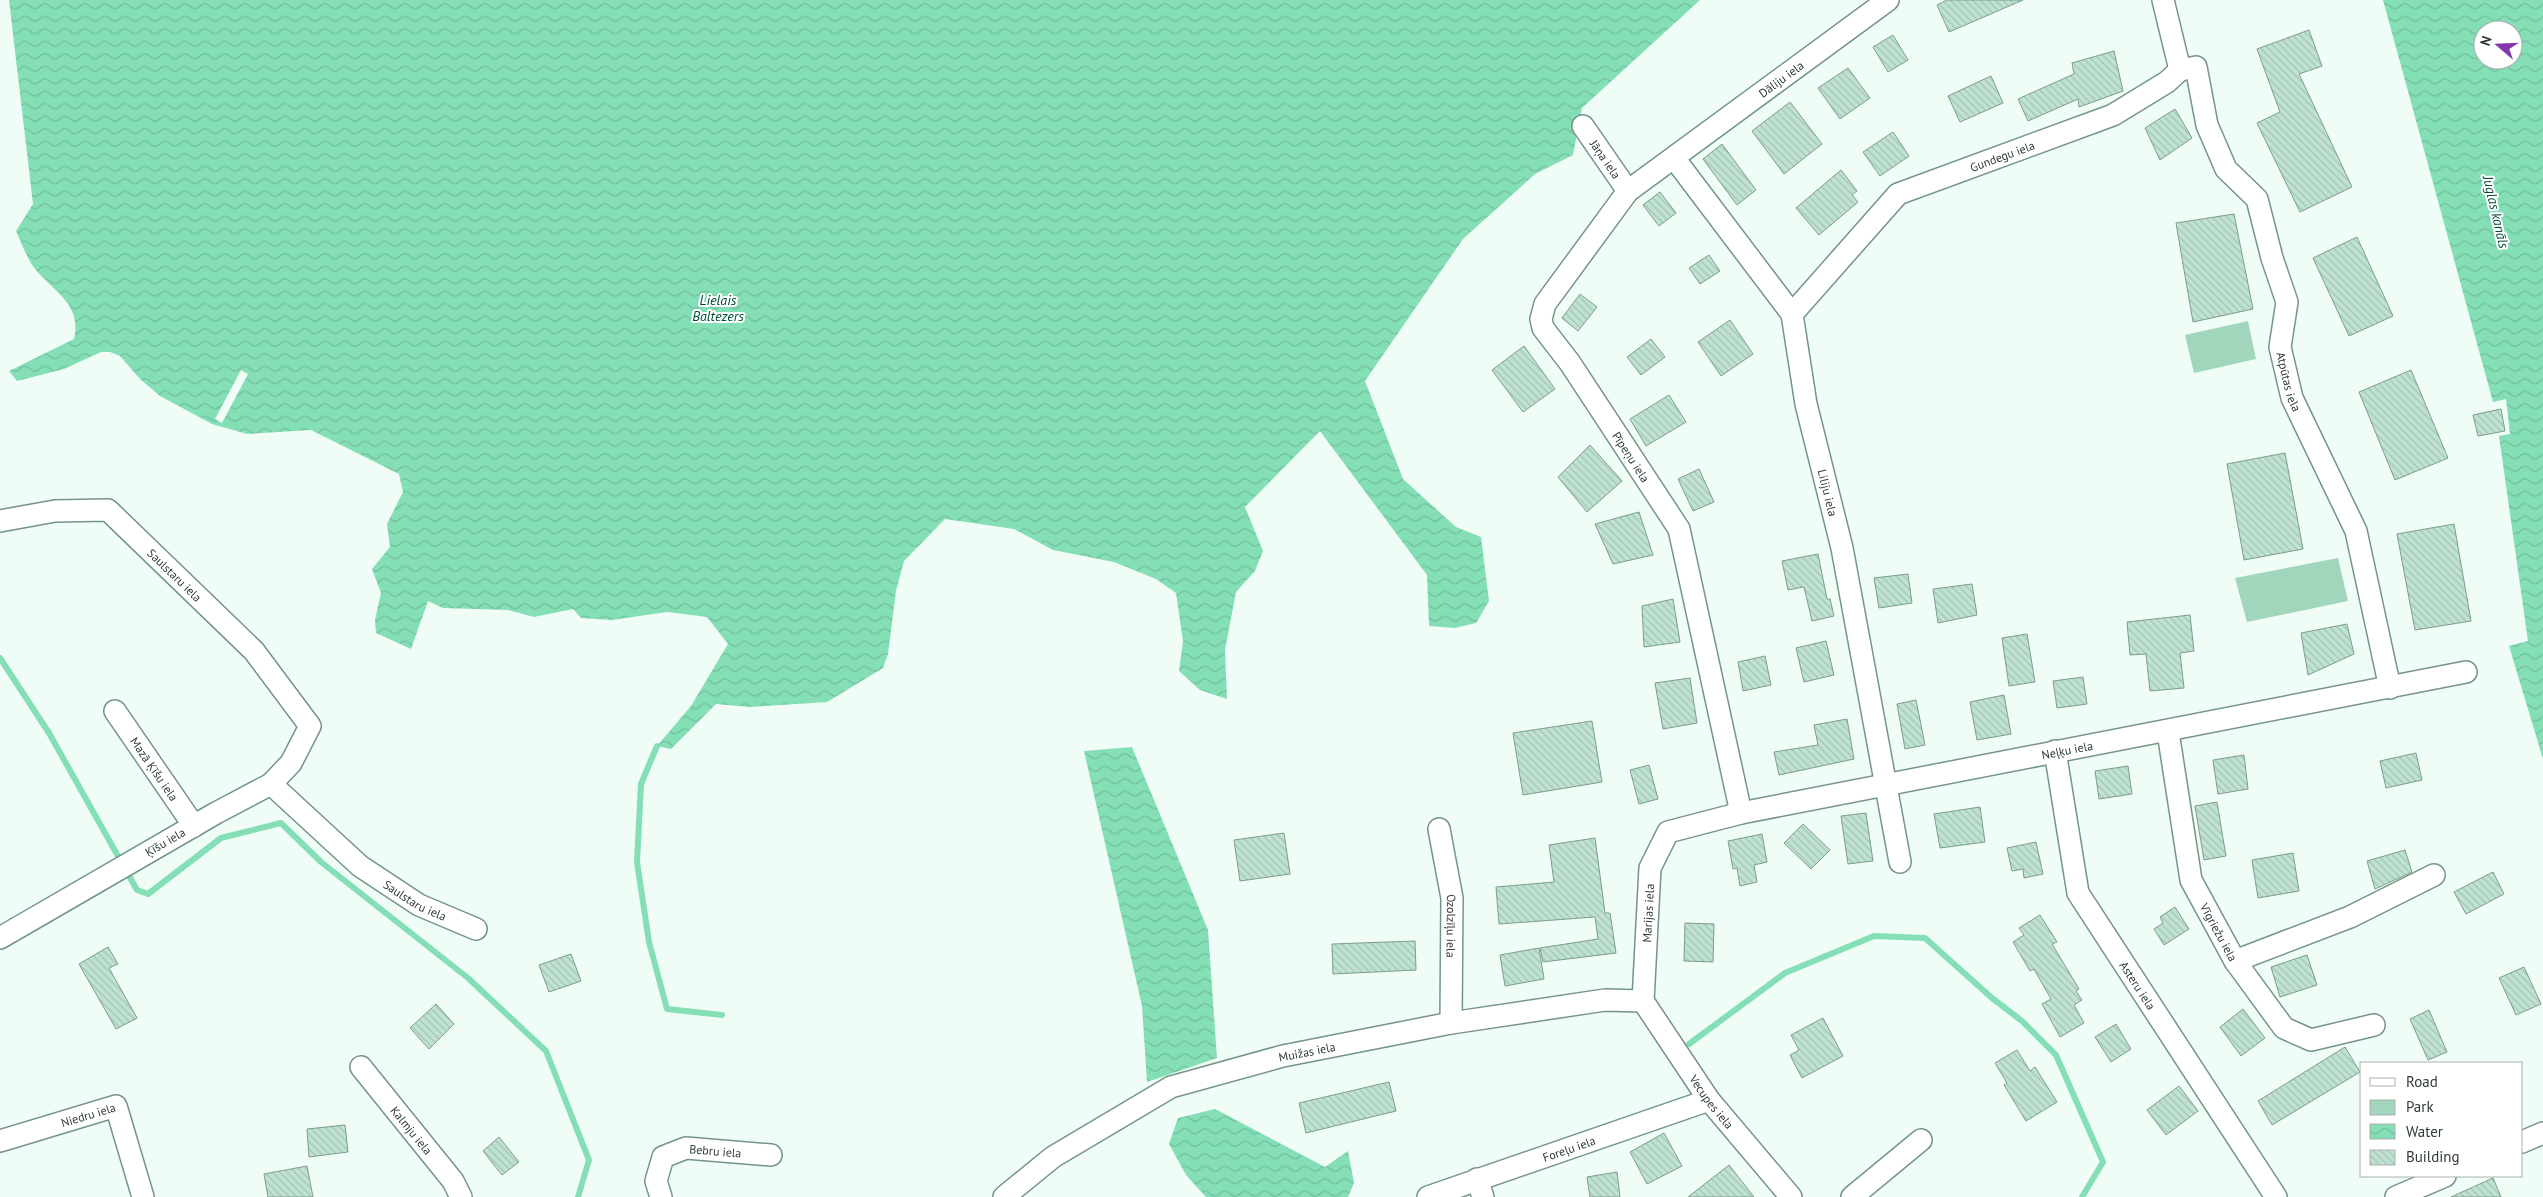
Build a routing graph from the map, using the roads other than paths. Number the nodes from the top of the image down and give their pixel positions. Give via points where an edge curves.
1 (1888, 0) edge
2 (2163, 0) edge
3 (2180, 70) junction
4 (1583, 126) dead end
5 (1674, 158) junction
6 (1628, 191) junction
7 (1792, 314) junction
8 (0, 521) edge
9 (2466, 672) dead end
10 (2390, 688) junction
11 (115, 711) dead end
12 (310, 726) joint
13 (2168, 732) junction
14 (2054, 751) junction
15 (271, 784) junction
16 (1886, 786) junction
17 (1741, 814) junction
18 (194, 826) junction
19 (1438, 829) dead end
20 (1668, 832) joint
21 (1900, 862) dead end
22 (2434, 875) dead end
23 (476, 929) dead end
24 (0, 938) edge
25 (2235, 960) junction
26 (1643, 1001) junction
27 (1451, 1023) junction
28 (2374, 1025) dead end
29 (361, 1067) dead end
30 (1709, 1100) junction
31 (2543, 1133) edge
32 (1921, 1140) dead end
33 (0, 1141) edge
34 (2523, 1142) edge
35 (770, 1155) dead end
36 (2443, 1177) edge
37 (1480, 1188) edge
38 (143, 1197) edge
39 (461, 1197) edge
40 (661, 1197) edge
41 (1004, 1197) edge
42 (1428, 1197) edge
43 (1791, 1197) edge
44 (1852, 1197) edge
45 (2276, 1197) edge
46 (2396, 1197) edge

1 - 5 street, Dāliju iela
2 - 3 street
3 - 7 street, Gundegu iela via 2167,82 2114,115 1898,194
3 - 10 street, Atpūtas iela via 2196,67 2207,125 2226,169 2257,199 2287,302 2280,347 2291,393 2356,531
4 - 6 street, Jāņa iela
5 - 6 street, Pīpeņu iela
5 - 7 street, Liliju iela
6 - 17 street, Pīpeņu iela via 1545,304 1541,319 1543,328 1570,363 1679,529
7 - 16 street, Liliju iela via 1806,404 1842,548
8 - 12 street, Saulstaru iela via 54,511 108,510 254,650
9 - 10 street, Neļķu iela
10 - 13 street, Neļķu iela
11 - 18 street, Mazā Ķīšu iela
12 - 15 street, Ķīšu iela via 292,763
13 - 14 street, Neļķu iela
13 - 25 street, Vīgriežu iela via 2191,880
14 - 16 street, Neļķu iela
14 - 45 street, Asteru iela via 2078,893
15 - 18 street, Ķīšu iela
15 - 23 street, Saulstaru iela via 360,866 419,906
16 - 17 street, Neļķu iela
16 - 21 street, Liliju iela
17 - 20 street, Neļķu iela
18 - 24 street, Ķīšu iela
19 - 27 street, Ozolzīļu iela via 1452,898
20 - 26 street, Marijas iela via 1650,868
22 - 25 street via 2350,916
25 - 28 street, Vīgriežu iela via 2284,1028 2311,1040
26 - 27 street, Muižas iela via 1605,1000
26 - 30 street, Vecupes iela
27 - 41 street, Muižas iela via 1284,1056 1171,1087 1053,1156
29 - 39 street, Kalmju iela via 453,1181
30 - 37 street, Foreļu iela
30 - 43 street, Vecupes iela
31 - 34 street
32 - 44 street
33 - 38 street, Niedru iela via 116,1106
35 - 40 street, Bebru iela via 686,1148 663,1156 656,1181
36 - 46 street
37 - 42 street, Foreļu iela

